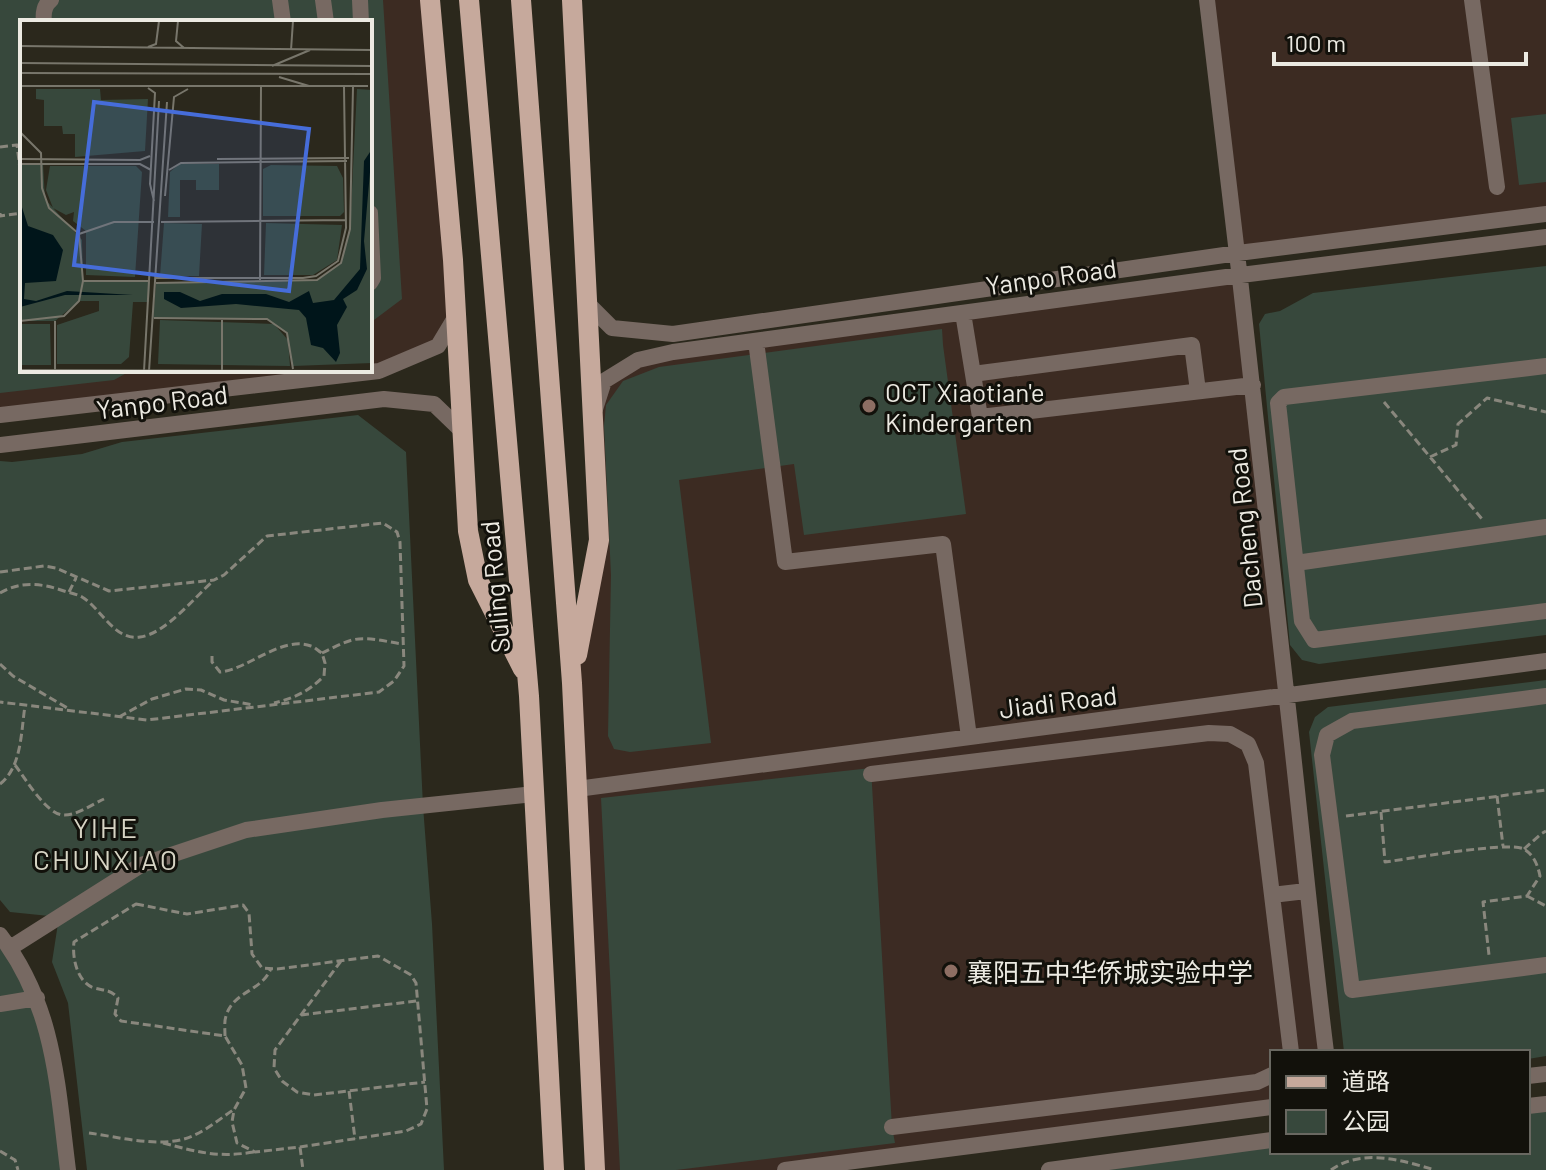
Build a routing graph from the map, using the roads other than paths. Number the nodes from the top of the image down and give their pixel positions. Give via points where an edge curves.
1 (51, 0) edge
2 (280, 0) edge
3 (323, 0) edge
4 (360, 0) edge
5 (430, 0) edge
6 (469, 0) edge
7 (521, 0) edge
8 (572, 0) edge
9 (1207, 0) edge
10 (1472, 0) edge
11 (44, 20) edge
12 (283, 20) edge
13 (326, 20) edge
14 (361, 20) edge
15 (1497, 187) dead end
16 (1546, 214) edge
17 (1546, 237) edge
18 (1238, 253) junction
19 (372, 256) edge
20 (1241, 275) junction
21 (372, 280) edge
22 (589, 305) junction
23 (963, 313) junction
24 (456, 316) junction
25 (756, 341) junction
26 (1546, 366) edge
27 (370, 372) edge
28 (372, 372) edge
29 (973, 374) junction
30 (1253, 385) junction
31 (1198, 391) junction
32 (593, 414) junction
33 (0, 415) edge
34 (462, 431) junction
35 (0, 445) edge
36 (1546, 527) edge
37 (1296, 563) junction
38 (1546, 611) edge
39 (1546, 661) edge
40 (572, 683) junction
41 (529, 696) junction
42 (1287, 696) junction
43 (1546, 696) edge
44 (969, 737) junction
45 (871, 774) dead end
46 (577, 789) junction
47 (534, 794) junction
48 (1306, 891) junction
49 (1272, 895) junction
50 (5, 942) edge
51 (1546, 965) edge
52 (37, 998) junction
53 (0, 1004) edge
54 (1291, 1050) edge
55 (1326, 1050) edge
56 (1270, 1076) edge
57 (1270, 1107) edge
58 (892, 1127) dead end
59 (1270, 1140) edge
60 (68, 1170) edge
61 (554, 1170) edge
62 (595, 1170) edge
63 (785, 1170) edge
64 (1049, 1170) edge

1 - 11 street
2 - 12 street
3 - 13 street
4 - 14 street
5 - 24 main road
6 - 41 main road, Suling Road
7 - 40 main road
8 - 22 main road
9 - 18 street, Dacheng Road
10 - 15 street
16 - 18 street, Yanpo Road
17 - 20 street, Yanpo Road
18 - 20 street, Dacheng Road
18 - 22 street, Yanpo Road via 673,334 612,328
19 - 21 street
20 - 23 street, Yanpo Road
20 - 30 street, Dacheng Road
22 - 32 main road
23 - 25 street, Yanpo Road
23 - 29 street
24 - 28 street, Yanpo Road via 438,346
24 - 34 main road
25 - 32 street, Yanpo Road via 638,360 604,381
25 - 44 street via 785,562 943,544
26 - 37 street via 1284,397 1278,403
27 - 33 street, Yanpo Road
29 - 31 street via 980,417
29 - 31 street via 1192,345
30 - 31 street
30 - 42 street, Dacheng Road
32 - 40 main road via 599,540
34 - 35 street, Yanpo Road via 434,404 384,399
34 - 41 main road via 468,531 478,580 524,671
36 - 37 street
37 - 38 street via 1302,621 1314,640
39 - 42 street, Jiadi Road
40 - 46 main road
41 - 47 main road, Suling Road
42 - 44 street, Jiadi Road
42 - 48 street, Dacheng Road
43 - 51 street via 1352,721 1327,735 1322,755 1352,990
44 - 46 street, Jiadi Road
45 - 49 street via 1230,734 1248,744 1256,763
46 - 62 main road
47 - 50 street via 246,830 141,865
47 - 61 main road, Suling Road
48 - 49 street
48 - 55 street, Dacheng Road
49 - 54 street
50 - 52 street
52 - 53 street
52 - 60 street via 54,1056
56 - 58 street via 1257,1082
57 - 63 street
59 - 64 street

